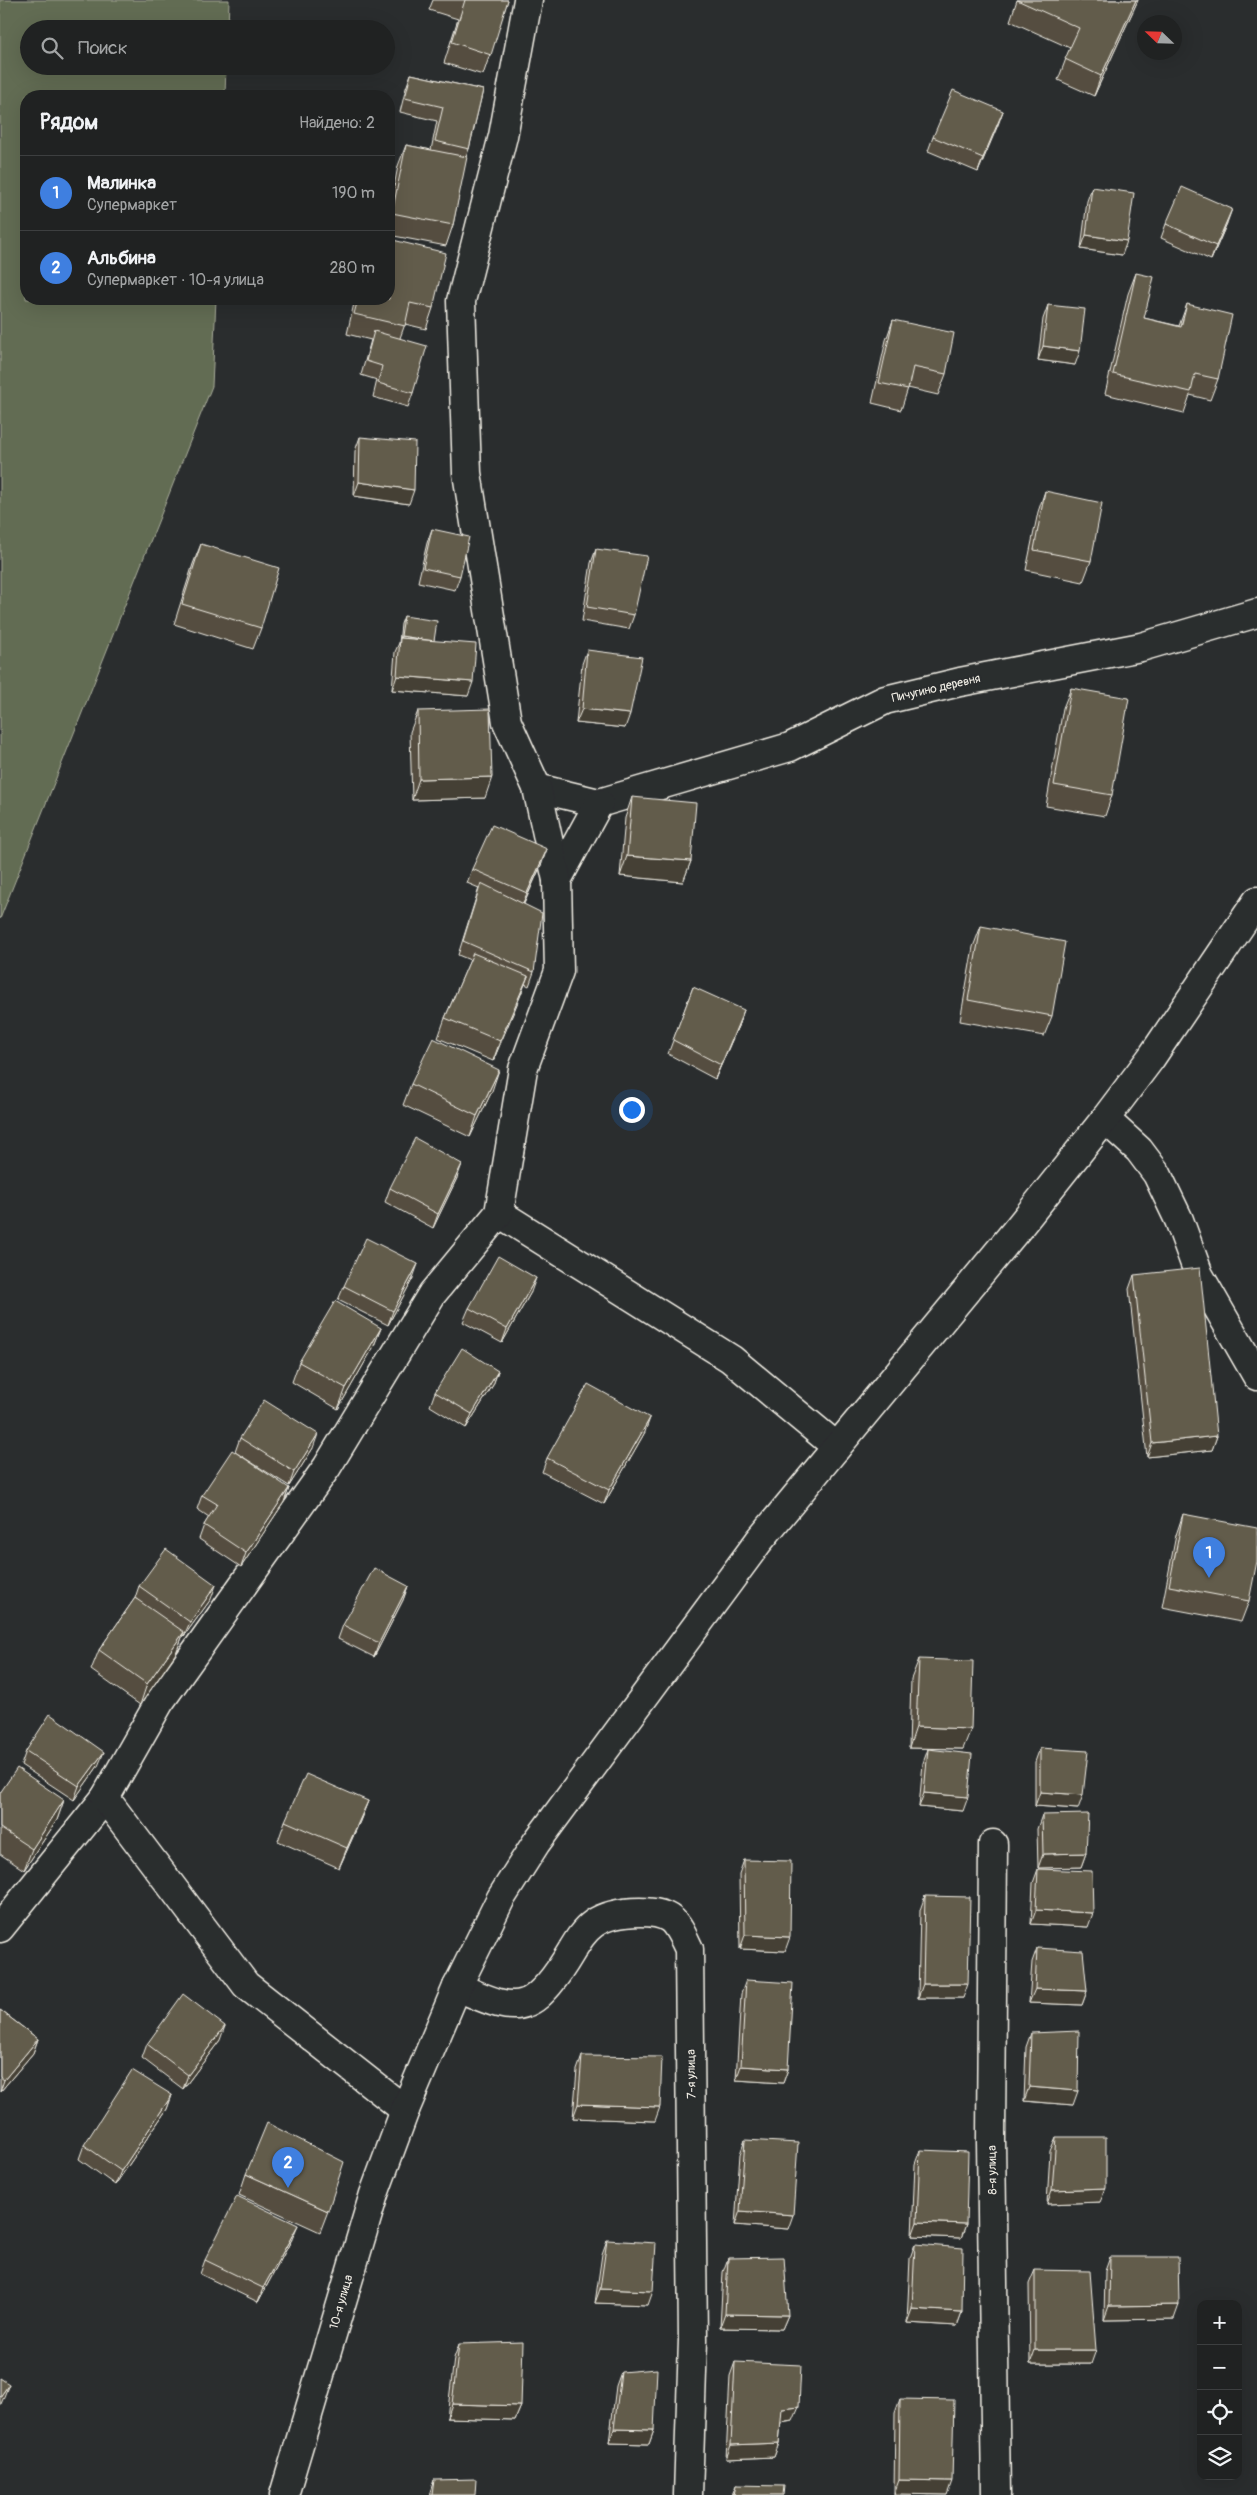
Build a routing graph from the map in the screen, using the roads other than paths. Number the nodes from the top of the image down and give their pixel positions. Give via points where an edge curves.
1 (528, 0) edge
2 (1257, 613) edge
3 (538, 788) junction
4 (599, 802) junction
5 (557, 880) junction
6 (1257, 901) edge
7 (1105, 1119) junction
8 (499, 1213) junction
9 (1257, 1376) edge
10 (837, 1447) junction
11 (105, 1798) junction
12 (993, 1844) dead end
13 (0, 1928) edge
14 (457, 1987) junction
15 (405, 2110) junction
16 (284, 2495) edge
17 (688, 2495) edge
18 (996, 2495) edge

1 - 3 street via 503,136 461,301 467,473 507,722
2 - 4 street, Пичугино деревня via 1141,647 885,700 790,747
3 - 4 street, Пичугино деревня
3 - 5 street
4 - 5 street
5 - 8 street via 559,972 523,1069
6 - 7 street, 10-я улица via 1151,1058
7 - 9 street via 1138,1150 1157,1174 1179,1220 1199,1275
7 - 10 street, 10-я улица
8 - 10 street via 731,1359
8 - 11 street via 432,1294 327,1467 160,1703
10 - 14 street, 10-я улица via 759,1541 536,1842 501,1898
11 - 13 street
11 - 15 street via 246,1985
12 - 18 street, 8-я улица via 991,2141
14 - 15 street, 10-я улица
14 - 17 street, 7-я улица via 510,2006 525,2003 540,1995 553,1979 585,1929 605,1916 618,1913 655,1912 675,1921 689,1949 694,2340
15 - 16 street, 10-я улица via 361,2235

